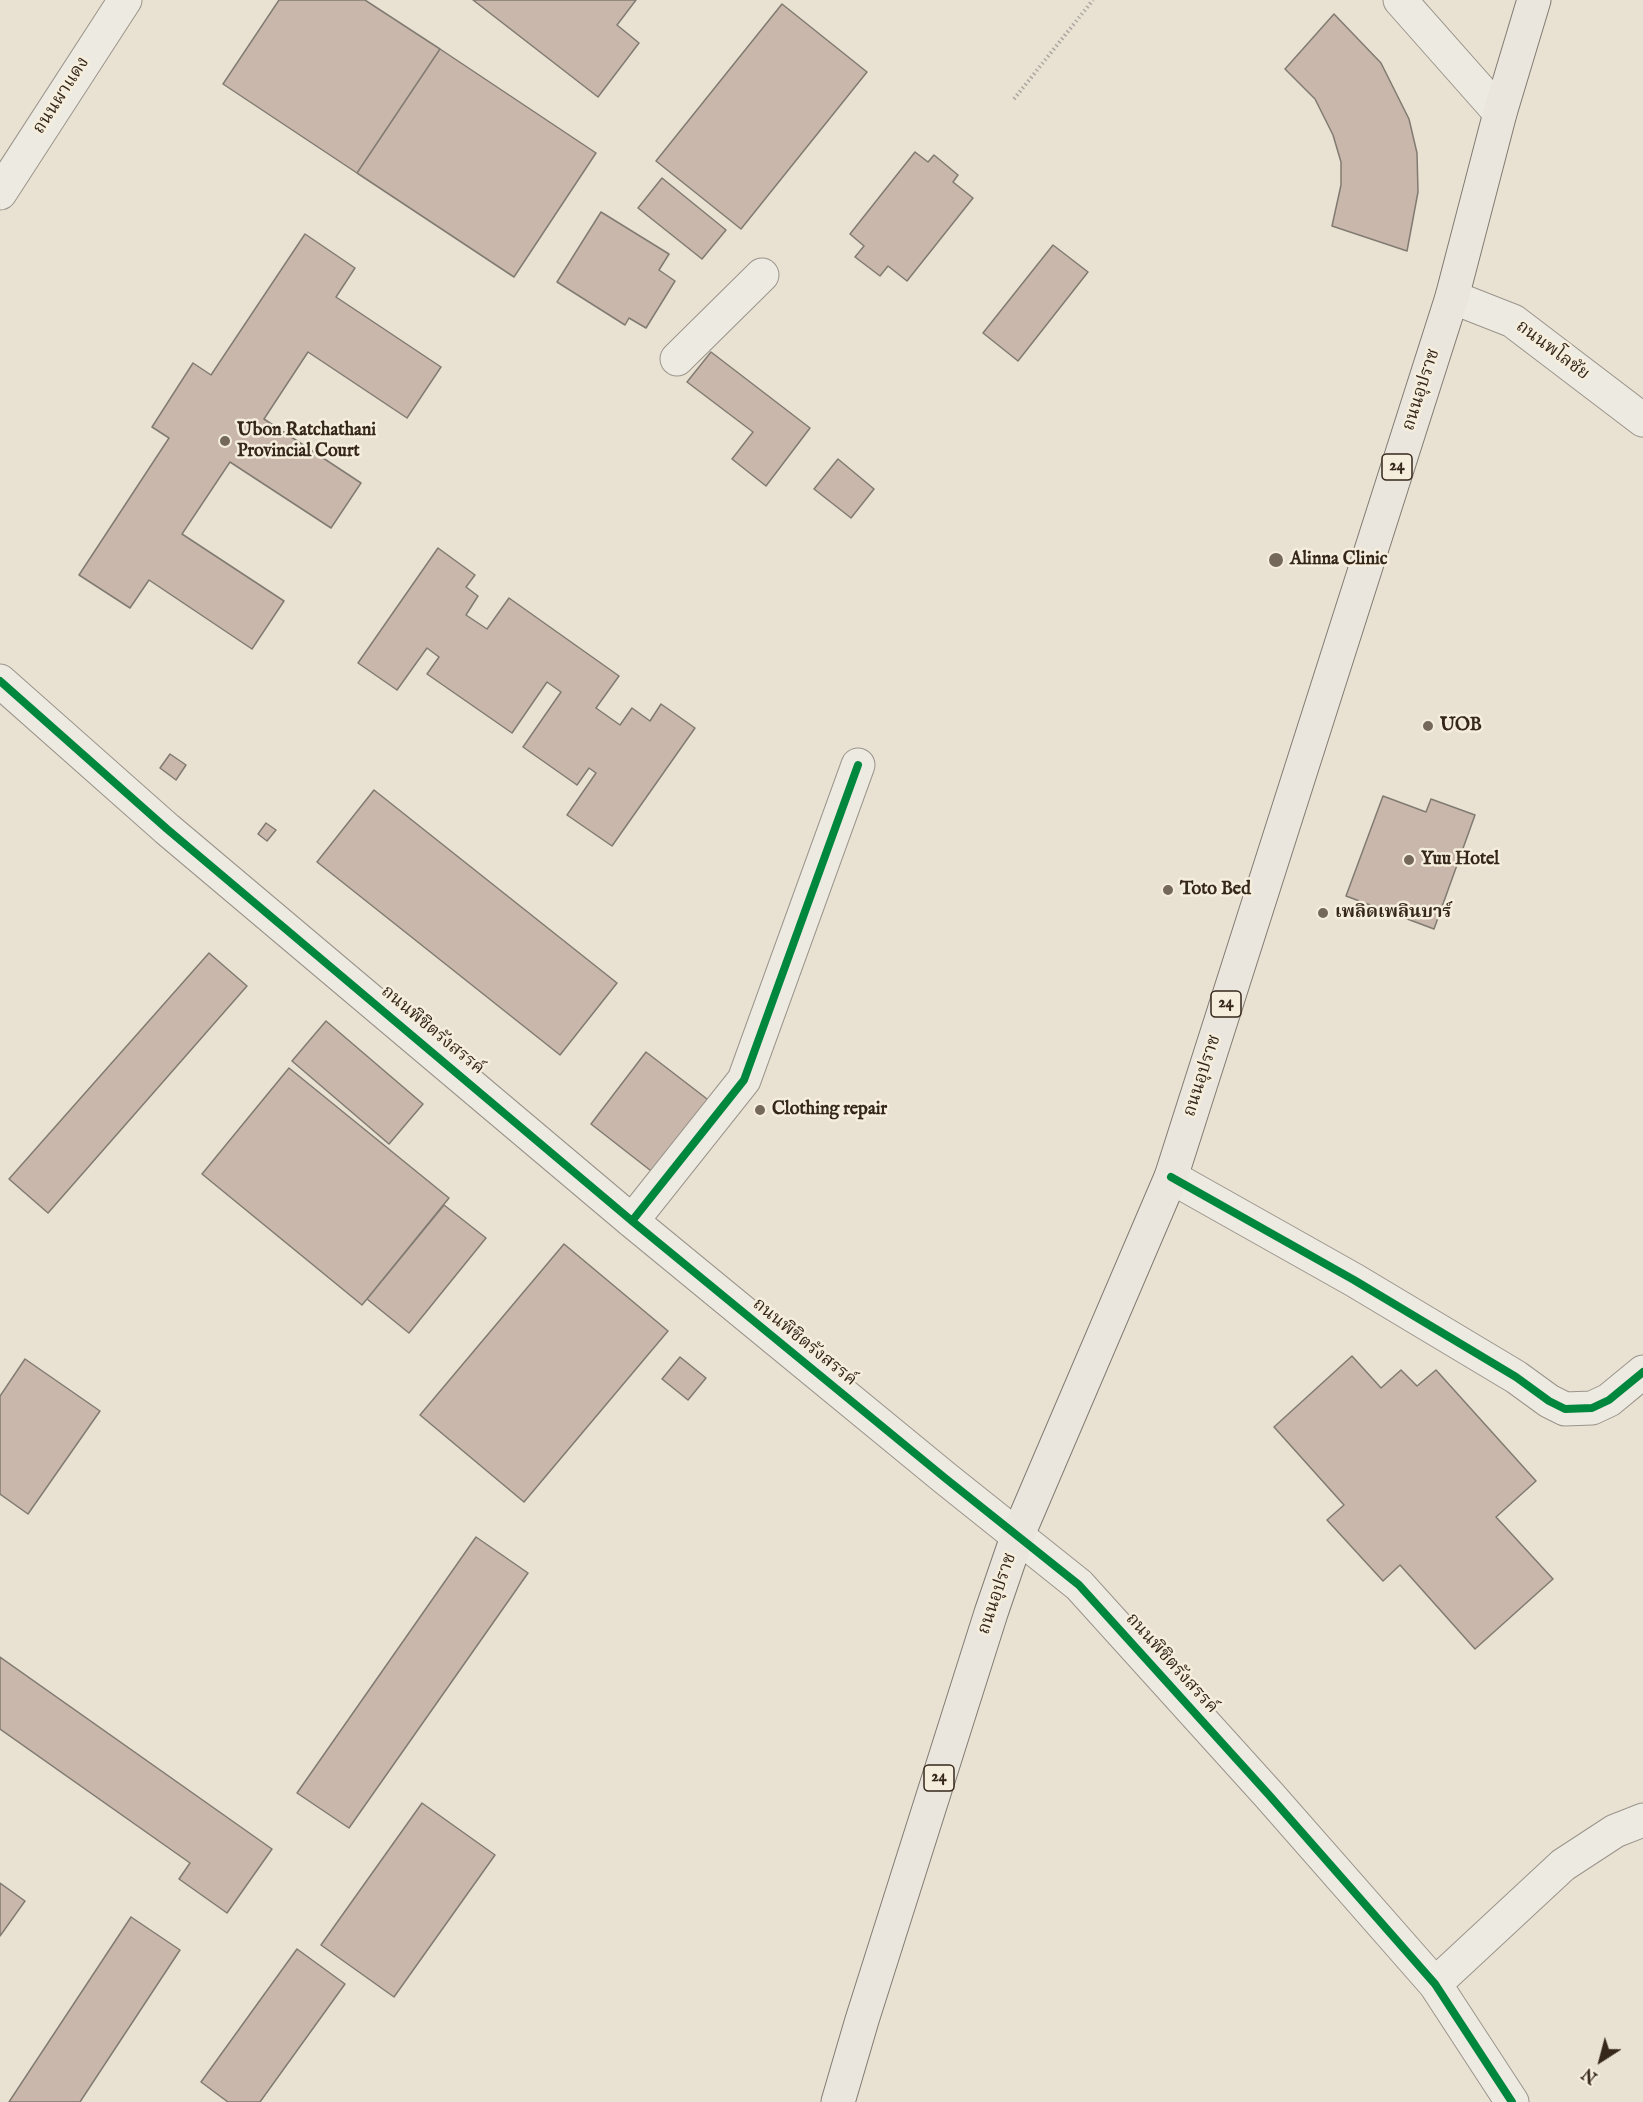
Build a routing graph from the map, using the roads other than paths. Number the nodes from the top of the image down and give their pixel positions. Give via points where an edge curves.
1 (125, 0) edge
2 (1400, 0) edge
3 (1534, 0) edge
4 (1500, 113) junction
5 (1, 189) edge
6 (762, 275) dead end
7 (1452, 297) junction
8 (677, 359) dead end
9 (1643, 420) edge
10 (0, 681) edge
11 (858, 765) dead end
12 (1171, 1177) junction
13 (632, 1221) junction
14 (1643, 1372) edge
15 (1017, 1537) junction
16 (1643, 1820) edge
17 (1435, 1984) junction
18 (838, 2102) edge
19 (1512, 2102) edge

1 - 5 street, ถนนผาแดง
2 - 4 street
3 - 4 main road, ถนนอุปราช / 24
4 - 7 main road, ถนนอุปราช / 24
6 - 8 street
7 - 9 street, ถนนพโลชัย via 1513,321
7 - 12 main road, ถนนอุปราช / 24
10 - 13 street, ถนนพิชิตรังสรรค์ via 167,829
11 - 13 street via 744,1080
12 - 14 street via 1354,1280 1565,1409 1592,1408 1609,1400
12 - 15 main road, ถนนอุปราช / 24
13 - 15 street, ถนนพิชิตรังสรรค์
15 - 17 street, ถนนพิชิตรังสรรค์ via 1079,1585
15 - 18 main road, ถนนอุปราช / 24
16 - 17 street via 1615,1832 1563,1865
17 - 19 street, ถนนพิชิตรังสรรค์

